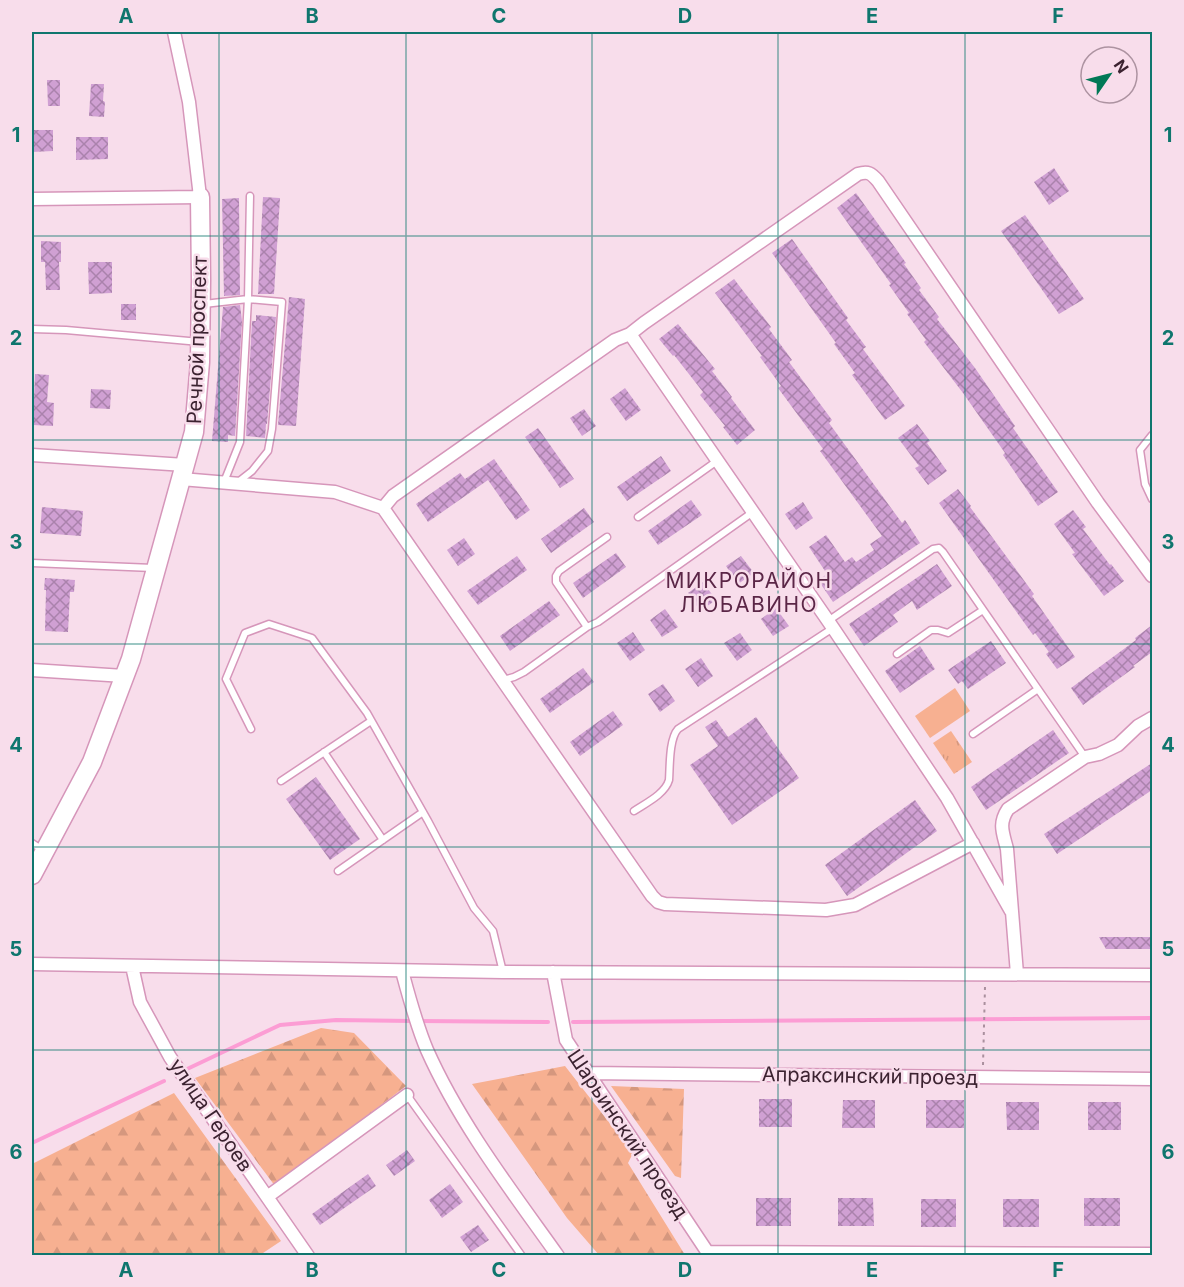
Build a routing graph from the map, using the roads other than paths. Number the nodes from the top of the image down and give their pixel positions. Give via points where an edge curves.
1 (174, 32) edge
2 (250, 196) dead end
3 (200, 197) junction
4 (32, 199) edge
5 (248, 299) junction
6 (200, 305) junction
7 (32, 329) edge
8 (630, 334) junction
9 (200, 342) junction
10 (1152, 435) edge
11 (32, 454) edge
12 (717, 460) junction
13 (183, 472) junction
14 (229, 483) junction
15 (1152, 499) edge
16 (383, 508) junction
17 (753, 512) junction
18 (638, 517) dead end
19 (607, 537) dead end
20 (32, 563) edge
21 (156, 568) junction
22 (1152, 576) edge
23 (983, 610) junction
24 (831, 624) junction
25 (587, 627) junction
26 (897, 654) dead end
27 (32, 670) edge
28 (124, 676) junction
29 (503, 680) junction
30 (1038, 690) junction
31 (1152, 718) edge
32 (371, 721) junction
33 (251, 729) dead end
34 (973, 734) dead end
35 (324, 752) junction
36 (1085, 757) junction
37 (281, 781) dead end
38 (634, 811) dead end
39 (423, 812) junction
40 (383, 840) junction
41 (972, 843) junction
42 (38, 847) edge
43 (338, 871) dead end
44 (32, 875) edge
45 (1011, 911) junction
46 (32, 964) edge
47 (132, 966) junction
48 (402, 971) junction
49 (503, 972) junction
50 (553, 972) junction
51 (1017, 974) junction
52 (1152, 975) edge
53 (587, 1073) junction
54 (1152, 1079) edge
55 (407, 1095) joint
56 (267, 1197) junction
57 (709, 1254) edge
58 (1152, 1254) edge
59 (308, 1256) edge
60 (522, 1256) edge
61 (558, 1256) edge

1 - 3 street, Речной проспект via 189,102
2 - 5 lane
3 - 4 street
3 - 6 street, Речной проспект
5 - 6 lane
5 - 14 lane via 240,442
5 - 14 lane via 282,302 272,429 268,450 252,471
6 - 9 street, Речной проспект
7 - 9 lane
8 - 12 street
8 - 16 street via 615,340 494,424 393,496
8 - 22 street via 858,174 872,174
9 - 13 street, Речной проспект via 194,432
10 - 15 lane via 1140,450 1145,484
11 - 13 street
12 - 17 street
12 - 18 lane
13 - 14 street
13 - 21 street, Речной проспект
14 - 16 street via 335,492
16 - 29 street
17 - 24 street
17 - 25 lane
19 - 25 lane via 556,576 556,582
20 - 21 lane
21 - 28 street, Речной проспект
23 - 24 lane via 939,548
23 - 26 lane via 948,633 931,630
23 - 30 lane
24 - 38 lane via 678,729 672,740 667,786
24 - 41 street via 947,798
25 - 29 lane via 524,672
27 - 28 street
28 - 42 street, Речной проспект via 92,762
29 - 41 street via 658,902 826,910 855,904
30 - 34 lane
30 - 36 lane
31 - 36 street via 1118,745
32 - 33 lane via 312,638 269,624 245,633 226,679
32 - 35 lane
32 - 39 lane
35 - 37 lane
35 - 40 lane
36 - 45 street via 1008,809 1003,818
39 - 40 lane
39 - 49 lane via 474,908 493,931
40 - 43 lane
41 - 45 street
42 - 44 street, Речной проспект
45 - 51 street
46 - 47 street
47 - 48 street
47 - 56 street, улица Героев via 140,1002 170,1057
48 - 49 street
48 - 61 street via 427,1051 456,1105
49 - 50 street
50 - 51 street
50 - 53 street, Шарьинский проезд via 566,1040
51 - 52 street
53 - 54 street, Апраксинский проезд
53 - 57 street, Шарьинский проезд
55 - 56 street
55 - 60 lane
56 - 59 street, улица Героев
57 - 58 street

